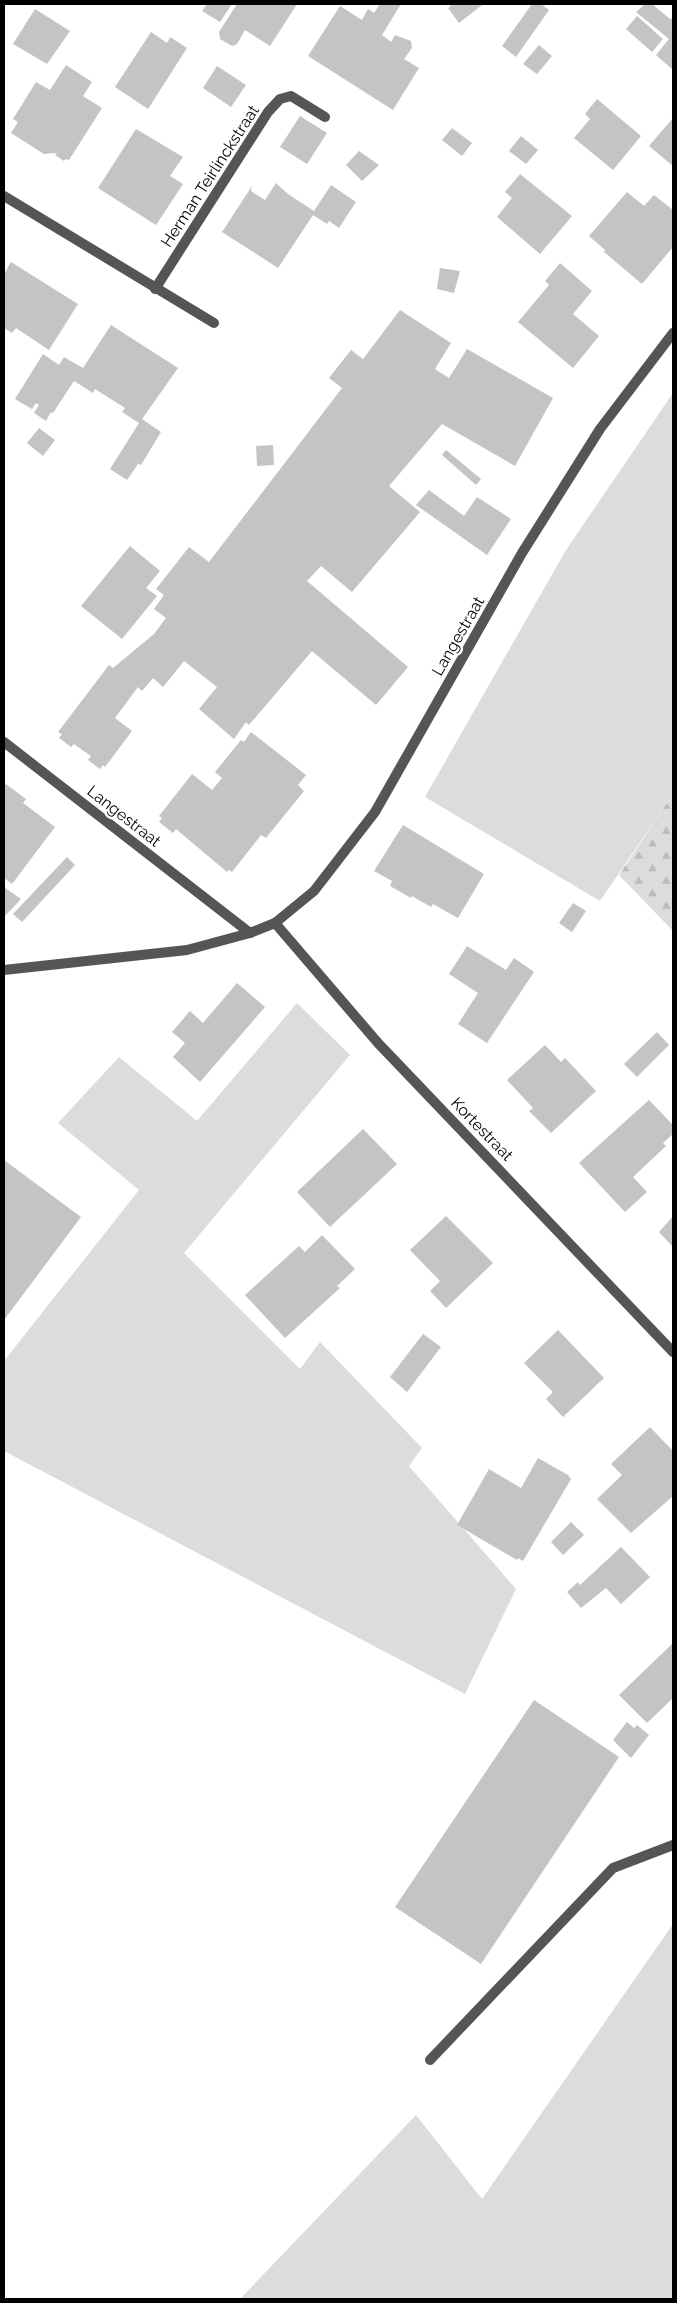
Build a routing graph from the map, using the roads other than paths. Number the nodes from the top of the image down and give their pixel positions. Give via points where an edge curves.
1 (325, 117) dead end
2 (4, 196) edge
3 (155, 289) junction
4 (214, 323) dead end
5 (673, 333) edge
6 (4, 742) edge
7 (275, 923) junction
8 (250, 933) junction
9 (4, 970) edge
10 (673, 1352) edge
11 (673, 1846) edge
12 (430, 2060) dead end

1 - 3 street, Herman Teirlinckstraat via 292,96 280,99 268,112
2 - 3 street
3 - 4 street
5 - 7 street, Langestraat via 600,429 533,536 375,812 314,891
6 - 8 street, Langestraat
7 - 8 street, Langestraat
7 - 10 street, Kortestraat via 378,1043
8 - 9 street, Langestraat via 187,950
11 - 12 street via 613,1868

